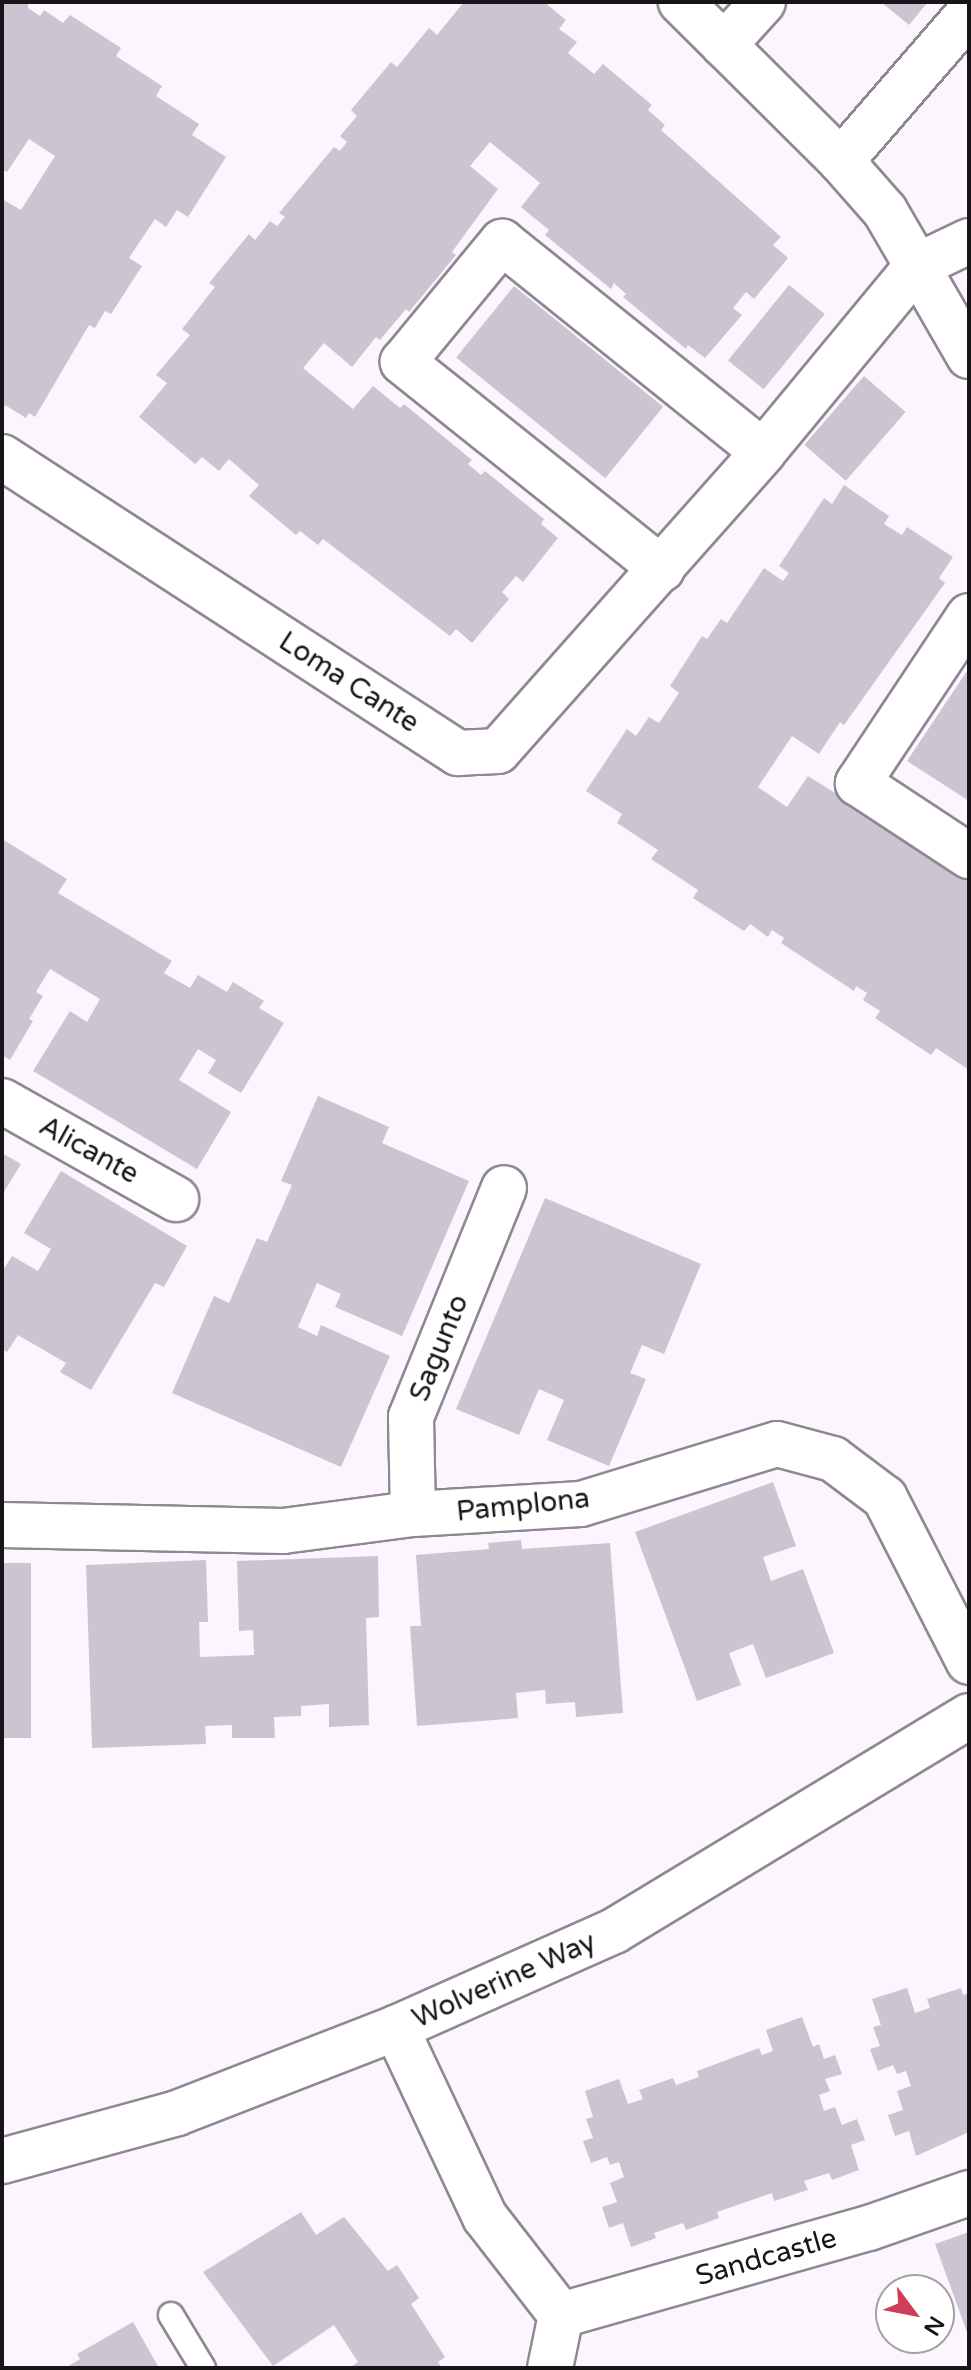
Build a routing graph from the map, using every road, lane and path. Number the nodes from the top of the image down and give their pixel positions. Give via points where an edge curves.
1 (681, 2) edge
2 (763, 2) edge
3 (969, 13) edge
4 (724, 45) junction
5 (841, 161) junction
6 (969, 241) edge
7 (917, 266) junction
8 (969, 356) edge
9 (763, 452) junction
10 (2, 457) edge
11 (662, 569) junction
12 (969, 616) edge
13 (969, 856) edge
14 (2, 1101) edge
15 (504, 1188) dead end
16 (176, 1199) dead end
17 (413, 1514) junction
18 (2, 1525) edge
19 (969, 1662) edge
20 (969, 1716) edge
21 (396, 2028) junction
22 (2, 2161) edge
23 (969, 2193) edge
24 (171, 2315) dead end
25 (561, 2315) junction
26 (203, 2368) edge
27 (550, 2368) edge

1 - 4 street
2 - 4 street
3 - 5 street
4 - 5 street
5 - 7 street via 885,211
6 - 7 street, Loma Cante
7 - 8 street
7 - 9 street, Loma Cante
9 - 11 street, Loma Cante
9 - 11 street via 502,242 403,362
10 - 11 street, Loma Cante via 458,753 498,751
12 - 13 street via 858,783
14 - 16 street, Alicante
15 - 17 street, Sagunto via 411,1417
17 - 18 street, Pamplona via 283,1531
17 - 19 street, Pamplona via 581,1504 777,1444 819,1455 833,1459 885,1498
20 - 21 street, Wolverine Way via 614,1931
21 - 22 street, Wolverine Way via 177,2113
21 - 25 street via 485,2217
23 - 25 street, Sandcastle via 869,2228
24 - 26 lane
25 - 27 street

